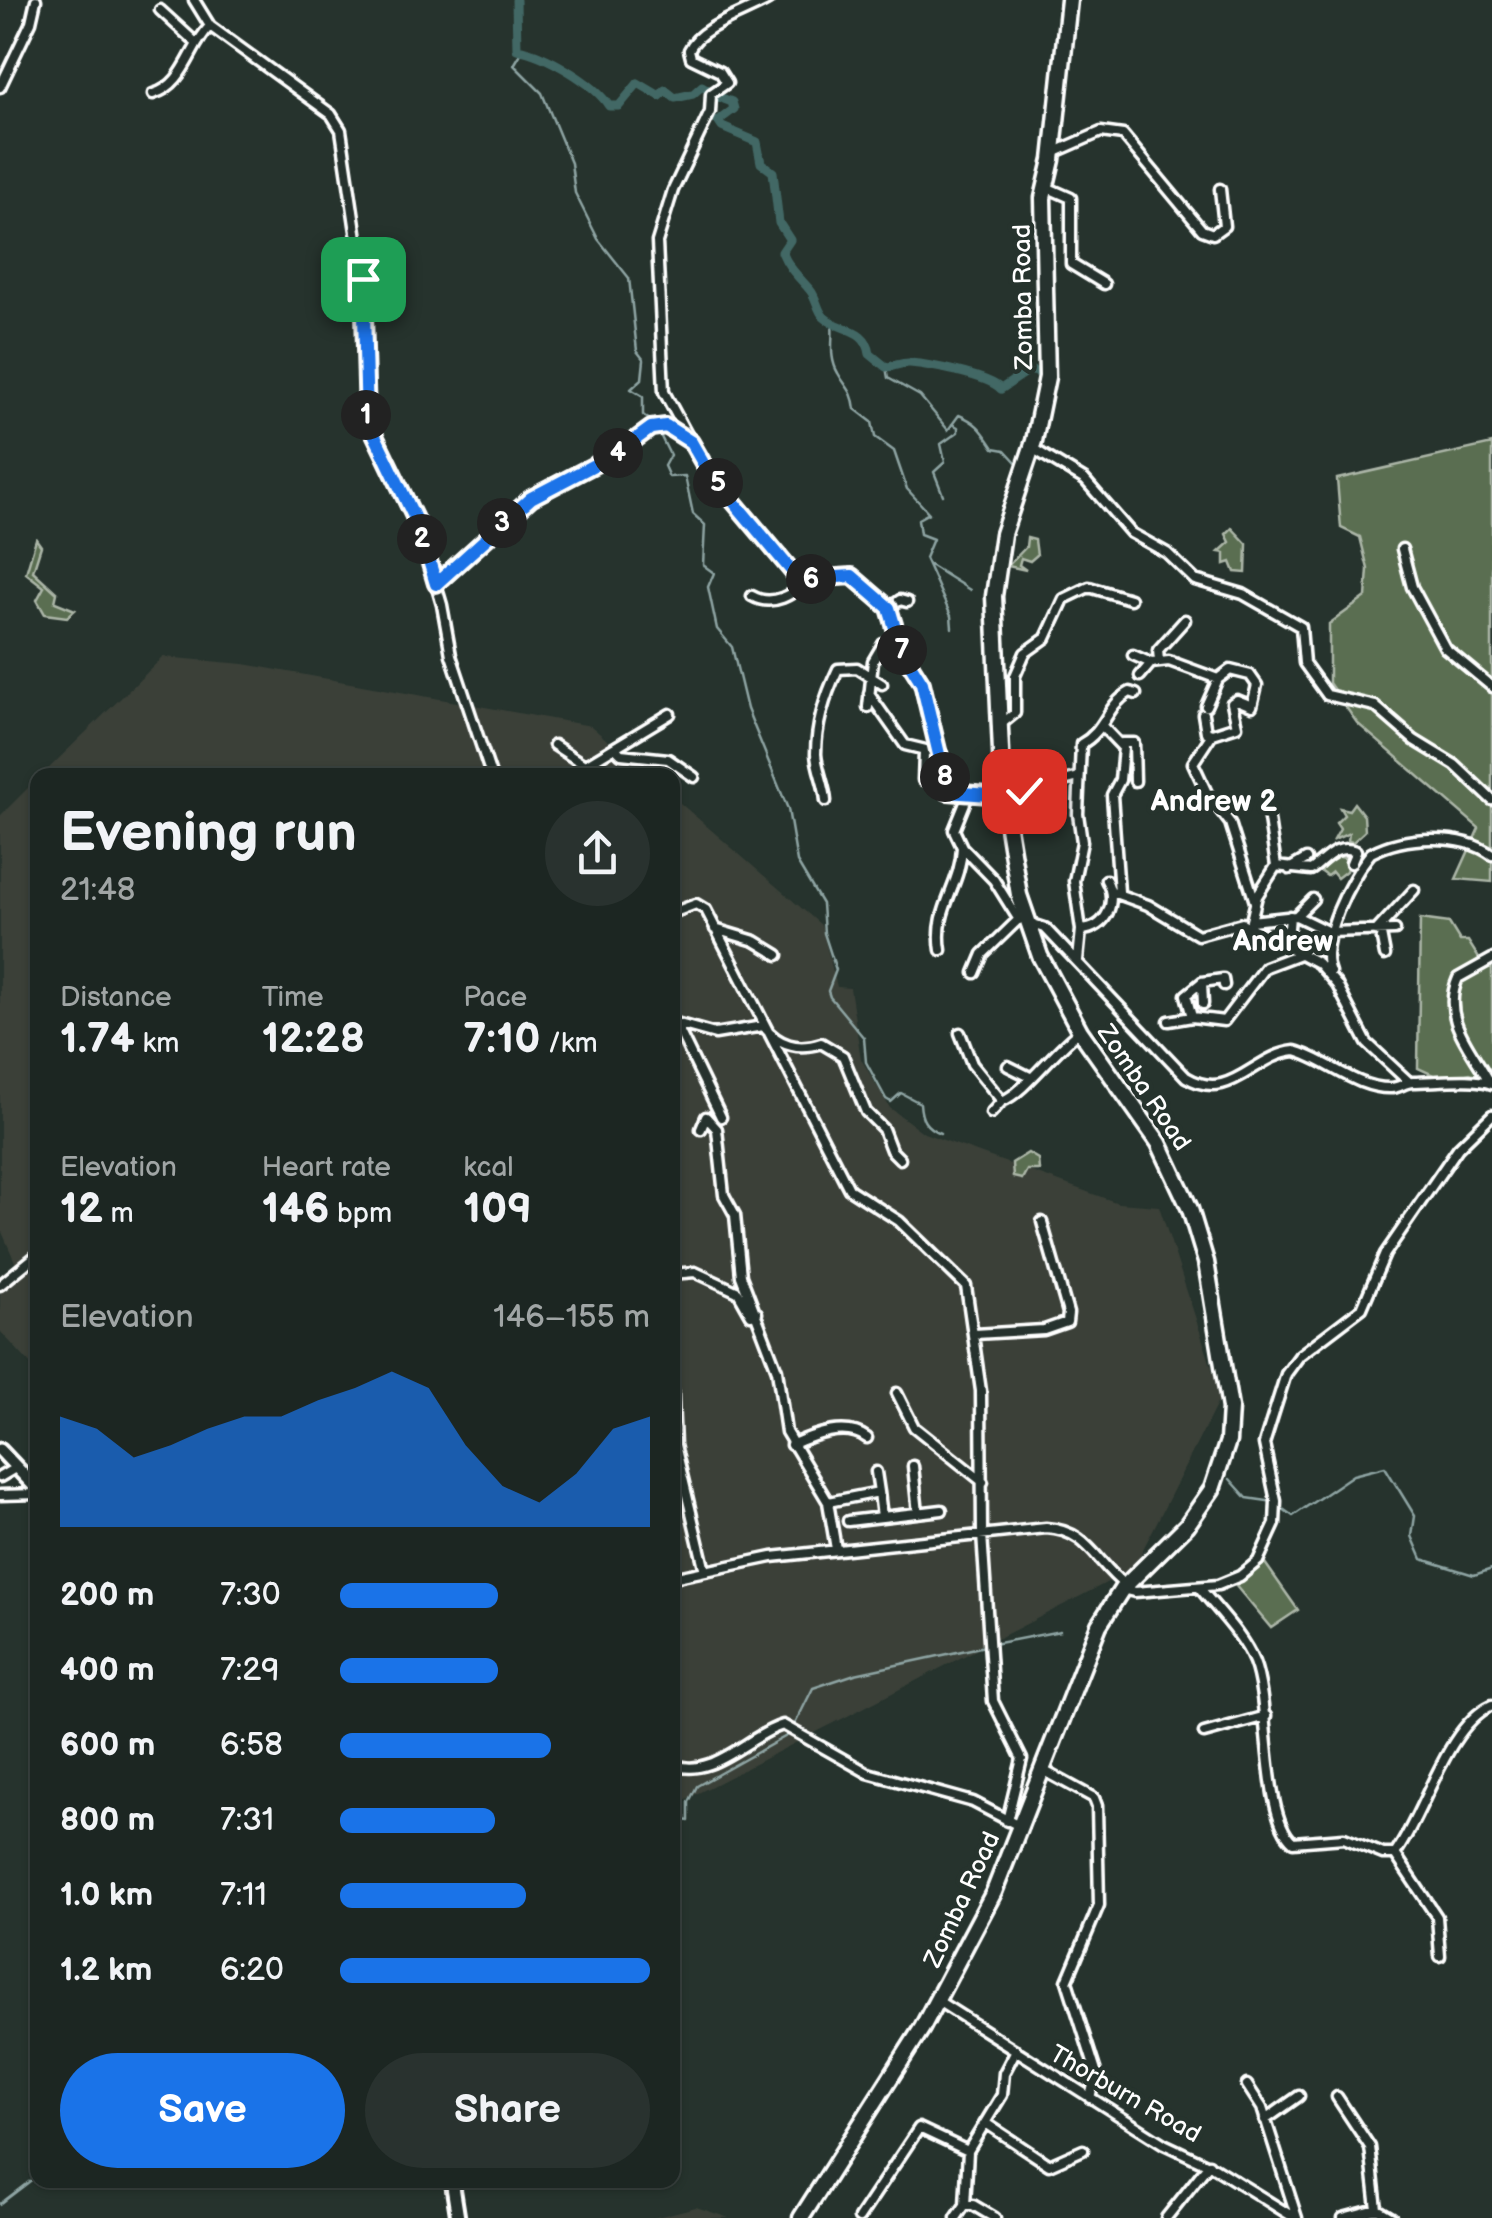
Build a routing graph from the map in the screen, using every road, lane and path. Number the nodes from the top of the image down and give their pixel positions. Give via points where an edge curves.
1 (36, 0) edge
2 (194, 0) edge
3 (768, 0) edge
4 (1068, 0) edge
5 (160, 10) dead end
6 (210, 26) junction
7 (195, 42) junction
8 (0, 88) edge
9 (154, 94) dead end
10 (1053, 153) junction
11 (1046, 188) junction
12 (1220, 189) dead end
13 (1104, 284) dead end
14 (691, 442) junction
15 (1032, 448) junction
16 (1402, 549) dead end
17 (810, 579) junction
18 (436, 584) junction
19 (752, 596) dead end
20 (1130, 598) dead end
21 (907, 602) dead end
22 (889, 608) junction
23 (1186, 620) dead end
24 (900, 645) junction
25 (1132, 655) dead end
26 (1155, 662) junction
27 (1140, 676) dead end
28 (872, 678) junction
29 (1218, 679) junction
30 (882, 684) dead end
31 (1492, 687) edge
32 (869, 694) junction
33 (1136, 694) dead end
34 (868, 708) dead end
35 (670, 714) dead end
36 (999, 726) junction
37 (1102, 726) junction
38 (1212, 734) junction
39 (1122, 743) junction
40 (554, 745) dead end
41 (616, 749) junction
42 (924, 752) junction
43 (942, 754) junction
44 (586, 766) junction
45 (489, 768) edge
46 (582, 768) edge
47 (694, 777) dead end
48 (1079, 777) junction
49 (923, 780) dead end
50 (1135, 782) dead end
51 (970, 794) junction
52 (1003, 796) junction
53 (1492, 800) edge
54 (826, 801) dead end
55 (1268, 813) dead end
56 (962, 847) junction
57 (1492, 855) edge
58 (1306, 859) dead end
59 (1352, 864) dead end
60 (1276, 866) junction
61 (1289, 869) junction
62 (1106, 880) dead end
63 (1414, 890) dead end
64 (1116, 892) junction
65 (1313, 898) dead end
66 (1254, 902) junction
67 (680, 910) edge
68 (1293, 916) junction
69 (1024, 919) junction
70 (1250, 923) junction
71 (715, 929) junction
72 (1081, 930) junction
73 (1395, 930) dead end
74 (1329, 932) junction
75 (1378, 933) junction
76 (1277, 939) junction
77 (941, 950) dead end
78 (1302, 952) junction
79 (778, 955) dead end
80 (1385, 955) dead end
81 (1492, 959) edge
82 (1078, 960) junction
83 (975, 973) dead end
84 (1334, 980) junction
85 (1227, 981) dead end
86 (1202, 982) junction
87 (1202, 1004) dead end
88 (1192, 1017) junction
89 (1169, 1021) dead end
90 (680, 1024) edge
91 (763, 1026) junction
92 (1080, 1031) junction
93 (960, 1033) dead end
94 (680, 1034) edge
95 (1008, 1066) dead end
96 (1030, 1077) junction
97 (1409, 1082) junction
98 (1491, 1083) edge
99 (1002, 1101) junction
100 (990, 1114) dead end
101 (1492, 1115) edge
102 (721, 1117) dead end
103 (701, 1129) dead end
104 (900, 1159) dead end
105 (1042, 1222) dead end
106 (30, 1260) edge
107 (680, 1273) edge
108 (0, 1284) edge
109 (757, 1314) junction
110 (974, 1334) junction
111 (897, 1393) dead end
112 (866, 1438) dead end
113 (791, 1445) junction
114 (0, 1450) edge
115 (680, 1462) edge
116 (913, 1466) dead end
117 (16, 1467) junction
118 (876, 1472) dead end
119 (0, 1477) edge
120 (983, 1482) junction
121 (30, 1483) edge
122 (879, 1492) junction
123 (30, 1493) edge
124 (0, 1495) edge
125 (828, 1502) junction
126 (942, 1510) dead end
127 (918, 1513) junction
128 (882, 1518) junction
129 (848, 1521) dead end
130 (982, 1534) junction
131 (836, 1549) junction
132 (706, 1571) junction
133 (680, 1576) edge
134 (1200, 1588) junction
135 (1122, 1589) junction
136 (1492, 1705) edge
137 (1266, 1716) junction
138 (1204, 1733) dead end
139 (680, 1768) edge
140 (1042, 1770) junction
141 (1013, 1824) junction
142 (1395, 1854) junction
143 (1440, 1956) dead end
144 (938, 2001) junction
145 (1016, 2050) junction
146 (1247, 2084) dead end
147 (1299, 2096) dead end
148 (1337, 2097) dead end
149 (1090, 2098) junction
150 (1266, 2120) junction
151 (987, 2124) junction
152 (1083, 2150) dead end
153 (968, 2152) junction
154 (1209, 2164) junction
155 (453, 2188) edge
156 (965, 2205) junction
157 (1377, 2209) junction
158 (458, 2218) edge
159 (801, 2218) edge
160 (859, 2218) edge
161 (956, 2218) edge
162 (995, 2218) edge
163 (1166, 2218) edge
164 (1296, 2218) edge
165 (1343, 2218) edge
166 (1392, 2218) edge

1 - 8 street
2 - 6 street
3 - 14 street via 716,24 689,50 728,82 712,94 658,242 664,392
4 - 10 highway, Zomba Road
5 - 7 street
6 - 7 street
6 - 18 street via 338,124 363,279 367,419 419,527
7 - 9 street via 186,68
10 - 11 highway, Zomba Road
10 - 12 street via 1101,132 1122,136 1202,230 1213,234 1224,226
11 - 13 street via 1070,198 1071,264
11 - 15 highway, Zomba Road via 1048,357
14 - 17 street via 790,570
14 - 18 street via 666,426 651,428 531,498
15 - 36 highway, Zomba Road via 1011,501 994,596
15 - 53 street via 1086,480 1131,533 1167,553 1195,580 1243,594 1301,627 1304,663 1327,695 1375,706
16 - 31 street via 1412,587 1444,648
17 - 19 street via 780,599
17 - 22 street via 852,576
18 - 45 street
20 - 36 street via 1089,587 1066,597 1048,634 1022,659 1016,709
21 - 22 street
22 - 24 street
23 - 26 street
24 - 28 street via 881,646
24 - 43 street via 922,683
25 - 26 street
26 - 27 street
26 - 29 street
28 - 30 street
28 - 32 street
28 - 54 street via 857,668 838,669 821,706 816,758
29 - 38 street via 1204,710 1206,732
29 - 38 street via 1230,670 1248,675 1257,698 1252,706 1232,703 1237,726
32 - 34 street
32 - 42 street via 902,742
33 - 37 street via 1114,702
35 - 41 street
36 - 52 highway, Zomba Road
37 - 39 street
37 - 48 street via 1081,744
38 - 66 street via 1194,766 1230,822
39 - 50 street via 1134,742
39 - 64 street via 1120,780 1112,795
40 - 44 street
41 - 44 street
41 - 47 street via 668,759
42 - 43 street
42 - 49 street
43 - 51 street via 948,792
44 - 46 street
48 - 52 street
48 - 72 street via 1082,842 1074,885
51 - 52 street
51 - 56 street via 954,821
52 - 69 highway, Zomba Road
55 - 60 street
56 - 69 street
56 - 77 street via 960,873 937,926
57 - 74 street via 1477,846 1420,839 1377,850
58 - 61 street
59 - 61 street via 1356,852 1348,848 1311,870
60 - 61 street
60 - 66 street
62 - 64 street
63 - 75 street
64 - 70 street via 1198,935
64 - 72 street via 1106,917
65 - 68 street
66 - 70 street
67 - 71 street via 696,904
68 - 70 street
68 - 74 street
68 - 76 street
69 - 82 street via 1043,926
69 - 83 street via 982,954
69 - 92 highway, Zomba Road
70 - 76 street
71 - 79 street via 755,940
71 - 91 street
72 - 82 street
73 - 75 street
74 - 75 street
74 - 84 street via 1325,958
75 - 80 street
76 - 78 street
78 - 84 street
78 - 88 street via 1265,968 1224,1022
81 - 98 street via 1458,978 1453,996 1458,1031
82 - 97 street via 1194,1082 1224,1085 1294,1051 1380,1086
84 - 97 street via 1367,1043
85 - 86 street
86 - 87 street
86 - 88 street via 1186,995
88 - 89 street
90 - 91 street via 715,1034
91 - 104 street via 789,1046 821,1043 843,1056 866,1112
91 - 110 street via 846,1185 894,1217 962,1281
92 - 96 street
92 - 135 highway, Zomba Road via 1148,1127 1186,1199 1206,1262 1230,1408 1228,1442 1212,1490 1187,1525
93 - 99 street via 972,1064
94 - 102 street
95 - 96 street
96 - 99 street
97 - 98 street
99 - 100 street
101 - 134 street via 1458,1148 1385,1254 1362,1308 1290,1368 1264,1444 1276,1500 1272,1536 1250,1569
103 - 109 street via 706,1117 717,1128 740,1276
105 - 110 street via 1067,1322
106 - 108 street
107 - 109 street via 695,1272 738,1292 751,1315
109 - 113 street via 777,1370
110 - 120 street
111 - 120 street via 919,1433
112 - 113 street via 854,1431 823,1432
113 - 125 street
114 - 117 main road
115 - 132 street
116 - 127 street
117 - 119 street
117 - 121 main road
118 - 122 street
120 - 130 street
122 - 125 street
122 - 128 street
123 - 124 street
125 - 131 street
126 - 127 street
127 - 128 street
128 - 129 street
130 - 131 street
130 - 135 street via 1066,1529 1085,1541 1110,1572 1109,1582
130 - 141 street via 993,1701 1022,1759
131 - 132 street
132 - 133 street
134 - 135 street
134 - 137 street via 1248,1650
135 - 140 highway, Zomba Road via 1099,1625
136 - 142 street via 1456,1739
137 - 138 street
137 - 142 street via 1275,1800 1288,1839 1344,1838
139 - 141 street via 729,1757 773,1728 793,1729 868,1773 973,1802
140 - 141 highway, Zomba Road
140 - 149 street via 1096,1802 1099,1905 1067,1980 1097,2077
141 - 144 highway, Zomba Road via 994,1892
142 - 143 street via 1437,1918
144 - 145 street, Thorburn Road
144 - 159 highway, Zomba Road
145 - 149 street, Thorburn Road
145 - 151 street
146 - 150 street
147 - 150 street
148 - 157 street via 1370,2147
149 - 154 street, Thorburn Road
150 - 164 street
151 - 152 street via 1049,2165
151 - 153 street
153 - 156 street
153 - 160 street via 919,2128
154 - 163 street
154 - 164 street, Thorburn Road
155 - 158 main road
156 - 161 street
156 - 162 street
157 - 165 street
157 - 166 street

